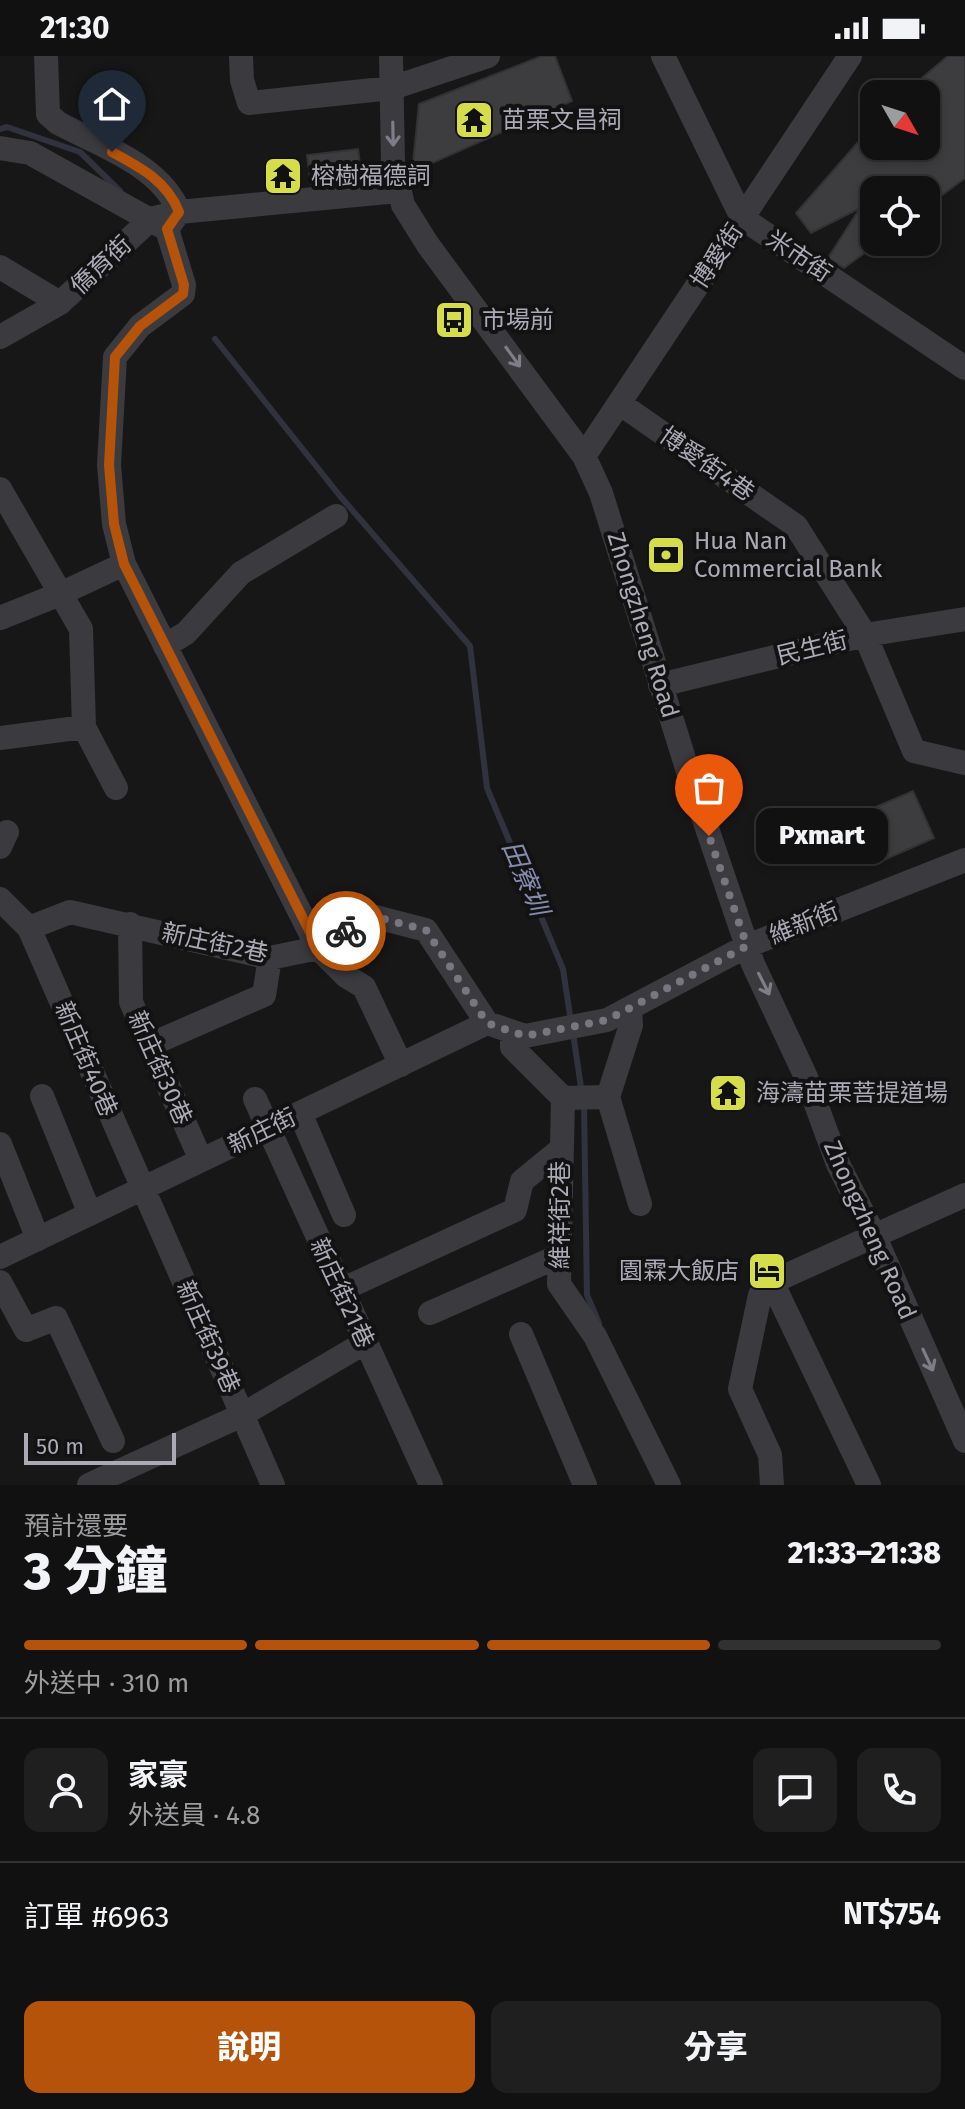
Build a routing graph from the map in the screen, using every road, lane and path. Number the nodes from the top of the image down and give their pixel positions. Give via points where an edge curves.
1 (46, 56) edge
2 (241, 56) edge
3 (391, 56) edge
4 (488, 56) edge
5 (663, 56) edge
6 (850, 56) edge
7 (392, 88) junction
8 (0, 148) edge
9 (398, 191) junction
10 (742, 218) junction
11 (165, 220) junction
12 (0, 267) edge
13 (60, 303) junction
14 (0, 337) edge
15 (965, 368) edge
16 (619, 403) junction
17 (584, 456) junction
18 (0, 489) edge
19 (336, 516) dead end
20 (124, 564) junction
21 (60, 594) junction
22 (0, 618) edge
23 (965, 619) edge
24 (865, 635) junction
25 (165, 646) junction
26 (660, 685) junction
27 (84, 727) junction
28 (0, 738) edge
29 (965, 763) edge
30 (116, 788) dead end
31 (965, 860) edge
32 (0, 899) edge
33 (130, 924) junction
34 (29, 928) junction
35 (747, 946) junction
36 (318, 948) junction
37 (270, 958) junction
38 (630, 1008) junction
39 (487, 1023) junction
40 (518, 1035) junction
41 (161, 1040) dead end
42 (401, 1065) junction
43 (42, 1096) dead end
44 (608, 1097) junction
45 (563, 1098) junction
46 (255, 1099) dead end
47 (300, 1113) junction
48 (266, 1129) junction
49 (0, 1144) edge
50 (560, 1150) junction
51 (201, 1160) junction
52 (142, 1189) junction
53 (965, 1195) edge
54 (640, 1204) dead end
55 (90, 1214) junction
56 (344, 1215) dead end
57 (875, 1237) junction
58 (38, 1239) junction
59 (559, 1256) junction
60 (0, 1257) edge
61 (0, 1282) edge
62 (772, 1282) junction
63 (341, 1290) junction
64 (430, 1313) dead end
65 (521, 1334) dead end
66 (366, 1342) junction
67 (242, 1415) junction
68 (113, 1441) dead end
69 (965, 1441) edge
70 (89, 1485) edge
71 (273, 1485) edge
72 (431, 1485) edge
73 (585, 1485) edge
74 (669, 1485) edge
75 (772, 1485) edge
76 (869, 1485) edge

1 - 11 street via 48,114 155,177 174,200
2 - 7 street via 249,103
3 - 7 street, Zhongzheng Road
4 - 7 street
5 - 10 street, 米市街
6 - 10 street, 博愛街
7 -> 9 street, Zhongzheng Road
8 - 11 street via 30,153
9 - 11 street
9 -> 17 street, Zhongzheng Road via 413,225
10 - 15 street, 米市街
10 - 16 street, 博愛街
11 - 13 street, 僑育街
11 - 20 street via 183,294 140,326 115,357 109,465
12 - 13 street
13 - 14 street, 僑育街
16 - 17 street, 博愛街
16 - 24 street, 博愛街4巷 via 796,526
17 - 26 street, Zhongzheng Road via 613,523
18 - 21 street
19 - 25 street via 241,573 186,633
20 - 21 street
20 - 25 street
21 - 22 street
21 - 27 street via 81,629
23 - 24 street, 民生街
24 - 26 street, 民生街
24 - 29 street via 914,751
25 - 36 street
26 - 35 street, Zhongzheng Road
27 - 28 street
27 - 30 street
31 - 35 street, 維新街
32 - 34 street
33 - 34 street, 新庄街2巷 via 70,912
33 - 37 street, 新庄街2巷
33 - 51 street, 新庄街30巷 via 131,1002
34 - 52 street, 新庄街40巷
35 - 38 street, 維新街
35 -> 57 street, Zhongzheng Road via 838,1164
36 - 37 street, 新庄街2巷
36 - 39 street, 新庄街2巷 via 372,916 426,930
36 - 42 street via 364,987
37 - 41 street via 264,995
38 - 40 street, 維新街 via 607,1020
38 - 44 street via 631,1025
39 - 40 street
39 - 42 street, 新庄街
40 - 45 street via 512,1047
42 - 47 street, 新庄街
43 - 55 street
44 - 45 street
44 - 54 street
45 - 50 street, 維祥街2巷
46 - 48 street, 新庄街21巷
47 - 48 street, 新庄街
47 - 56 street
48 - 51 street, 新庄街
48 - 63 street, 新庄街21巷
49 - 58 street
50 - 59 street, 維祥街2巷
50 - 63 street via 522,1181 515,1210
51 - 52 street, 新庄街
52 - 55 street, 新庄街
52 - 67 street, 新庄街39巷
53 - 57 street
55 - 58 street, 新庄街
57 - 62 street
57 -> 69 street, Zhongzheng Road
58 - 60 street, 新庄街
59 - 64 street
59 - 74 street, 維祥街2巷 via 559,1284 595,1336
61 - 68 street via 26,1330 56,1318
62 - 75 street via 760,1295 740,1389 770,1455
62 - 76 street
63 - 66 street, 新庄街21巷
65 - 73 street
66 - 67 street
66 - 72 street, 新庄街21巷
67 - 70 street
67 - 71 street, 新庄街39巷

